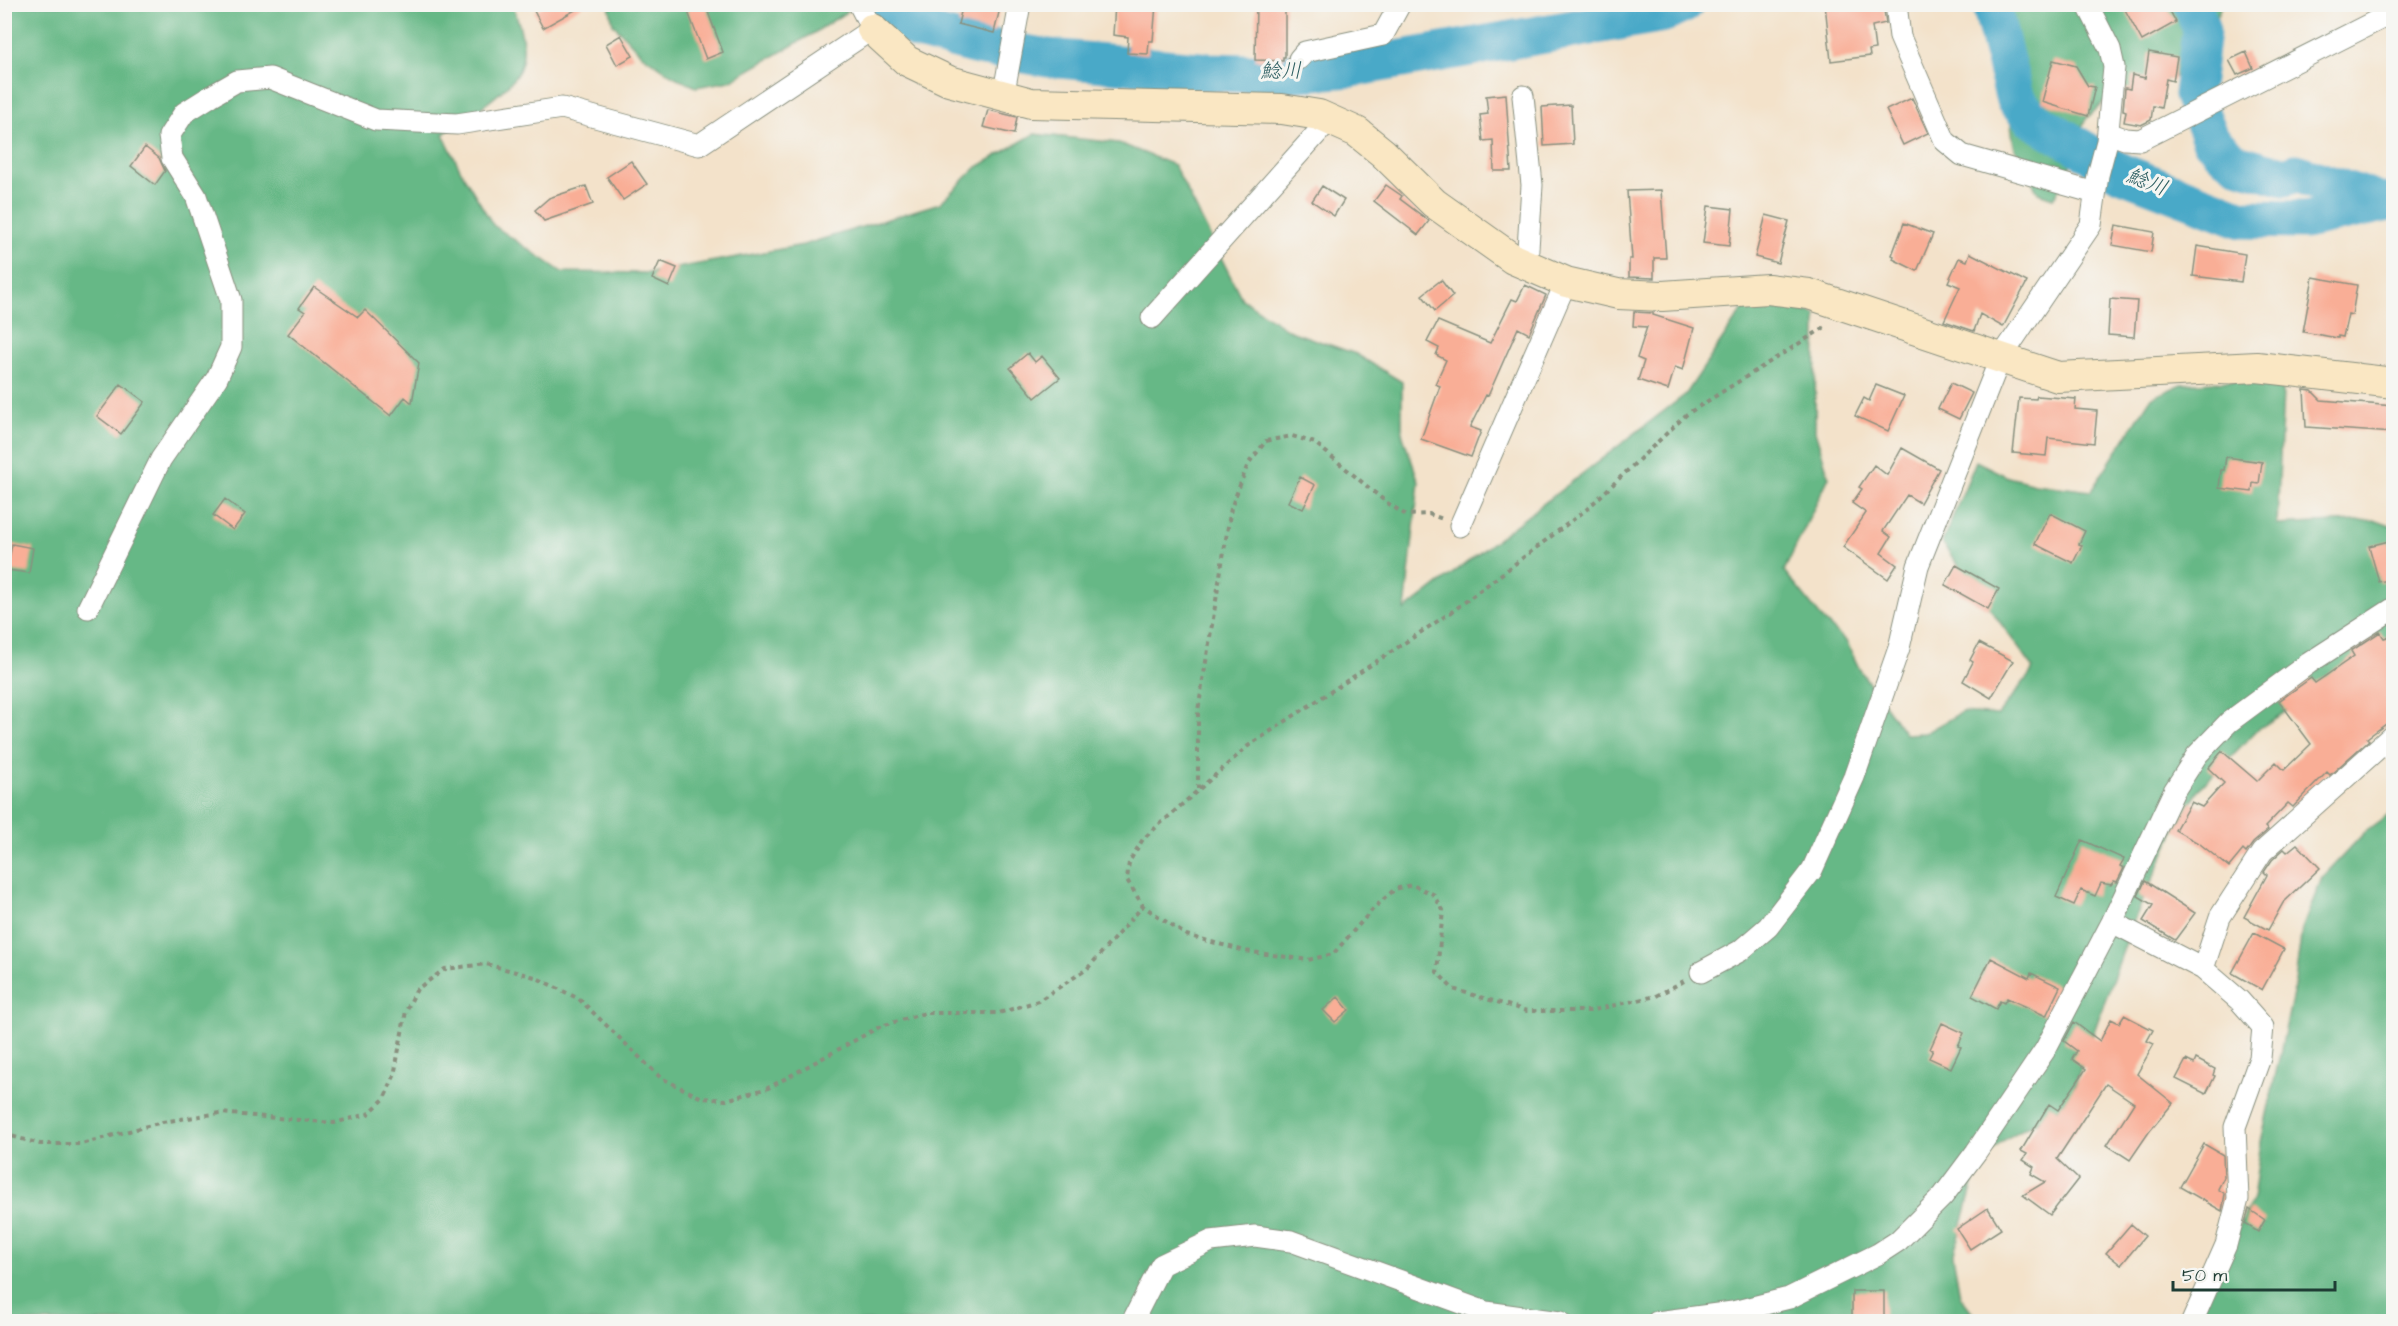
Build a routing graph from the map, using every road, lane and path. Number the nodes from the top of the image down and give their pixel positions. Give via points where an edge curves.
1 (1020, 4) edge
2 (1400, 4) edge
3 (1896, 4) edge
4 (2087, 4) edge
5 (2394, 12) edge
6 (866, 17) edge
7 (1299, 59) dead end
8 (1523, 96) dead end
9 (1003, 97) junction
10 (1329, 120) junction
11 (2108, 137) junction
12 (2097, 184) junction
13 (1527, 265) junction
14 (1566, 282) junction
15 (1856, 308) junction
16 (1152, 318) dead end
17 (2000, 359) junction
18 (2394, 383) edge
19 (1460, 526) joint
20 (88, 608) dead end
21 (2394, 608) edge
22 (2394, 734) edge
23 (1198, 789) junction
24 (1143, 906) junction
25 (2112, 922) junction
26 (2203, 969) junction
27 (1701, 972) joint
28 (4, 1134) edge
29 (1132, 1322) edge
30 (1560, 1322) edge
31 (1657, 1322) edge
32 (2192, 1322) edge

1 - 9 street
2 - 7 street via 1383,35 1305,52
3 - 12 street via 1900,37 1946,141 1962,155
4 - 11 street via 2110,49 2114,68
5 - 11 street via 2140,140
6 - 9 street via 907,61 949,81
6 - 20 street via 699,145 562,108 457,124 376,120 270,78 237,81 184,113 169,136 172,158 196,196 231,300 231,347 217,378 161,459
8 - 13 street via 1532,185
9 - 10 street via 1031,103 1282,109
10 - 13 street via 1357,132 1434,203
10 - 16 street
11 - 12 street
12 - 17 street via 2091,225
13 - 14 street
14 - 15 street via 1618,294 1662,296 1768,289 1809,294
14 - 19 street
15 - 17 street
15 - 23 path via 1687,414 1587,509 1453,611 1248,746
17 - 18 street via 2058,377 2257,367
17 - 27 street via 1918,566 1899,648 1854,777 1812,870 1768,927 1740,951
19 - 23 path via 1429,514 1406,515 1315,443 1292,436 1266,441 1248,464 1231,508 1198,711
21 - 25 street via 2309,663 2229,722 2198,755 2174,791
22 - 26 street via 2262,852 2220,917
23 - 24 path via 1143,839 1129,862 1127,880
24 - 27 path via 1186,935 1245,951 1308,960 1333,954 1395,889 1412,885 1434,894 1443,910 1437,972 1453,989 1527,1011 1589,1011 1656,996
24 - 28 path via 1087,969 1038,1001 999,1012 925,1013 881,1026 768,1088 726,1100 702,1098 661,1078 579,999 535,977 486,964 445,969 417,989 406,1011 394,1076 384,1099 368,1114 334,1123 220,1113 162,1122 81,1144 40,1144
25 - 26 street
25 - 31 street via 2045,1050 1943,1196 1898,1241 1789,1298 1733,1312
26 - 32 street via 2263,1027 2260,1058 2235,1127 2238,1199 2226,1245
29 - 30 street via 1161,1264 1211,1241 1256,1236 1291,1241 1486,1312

